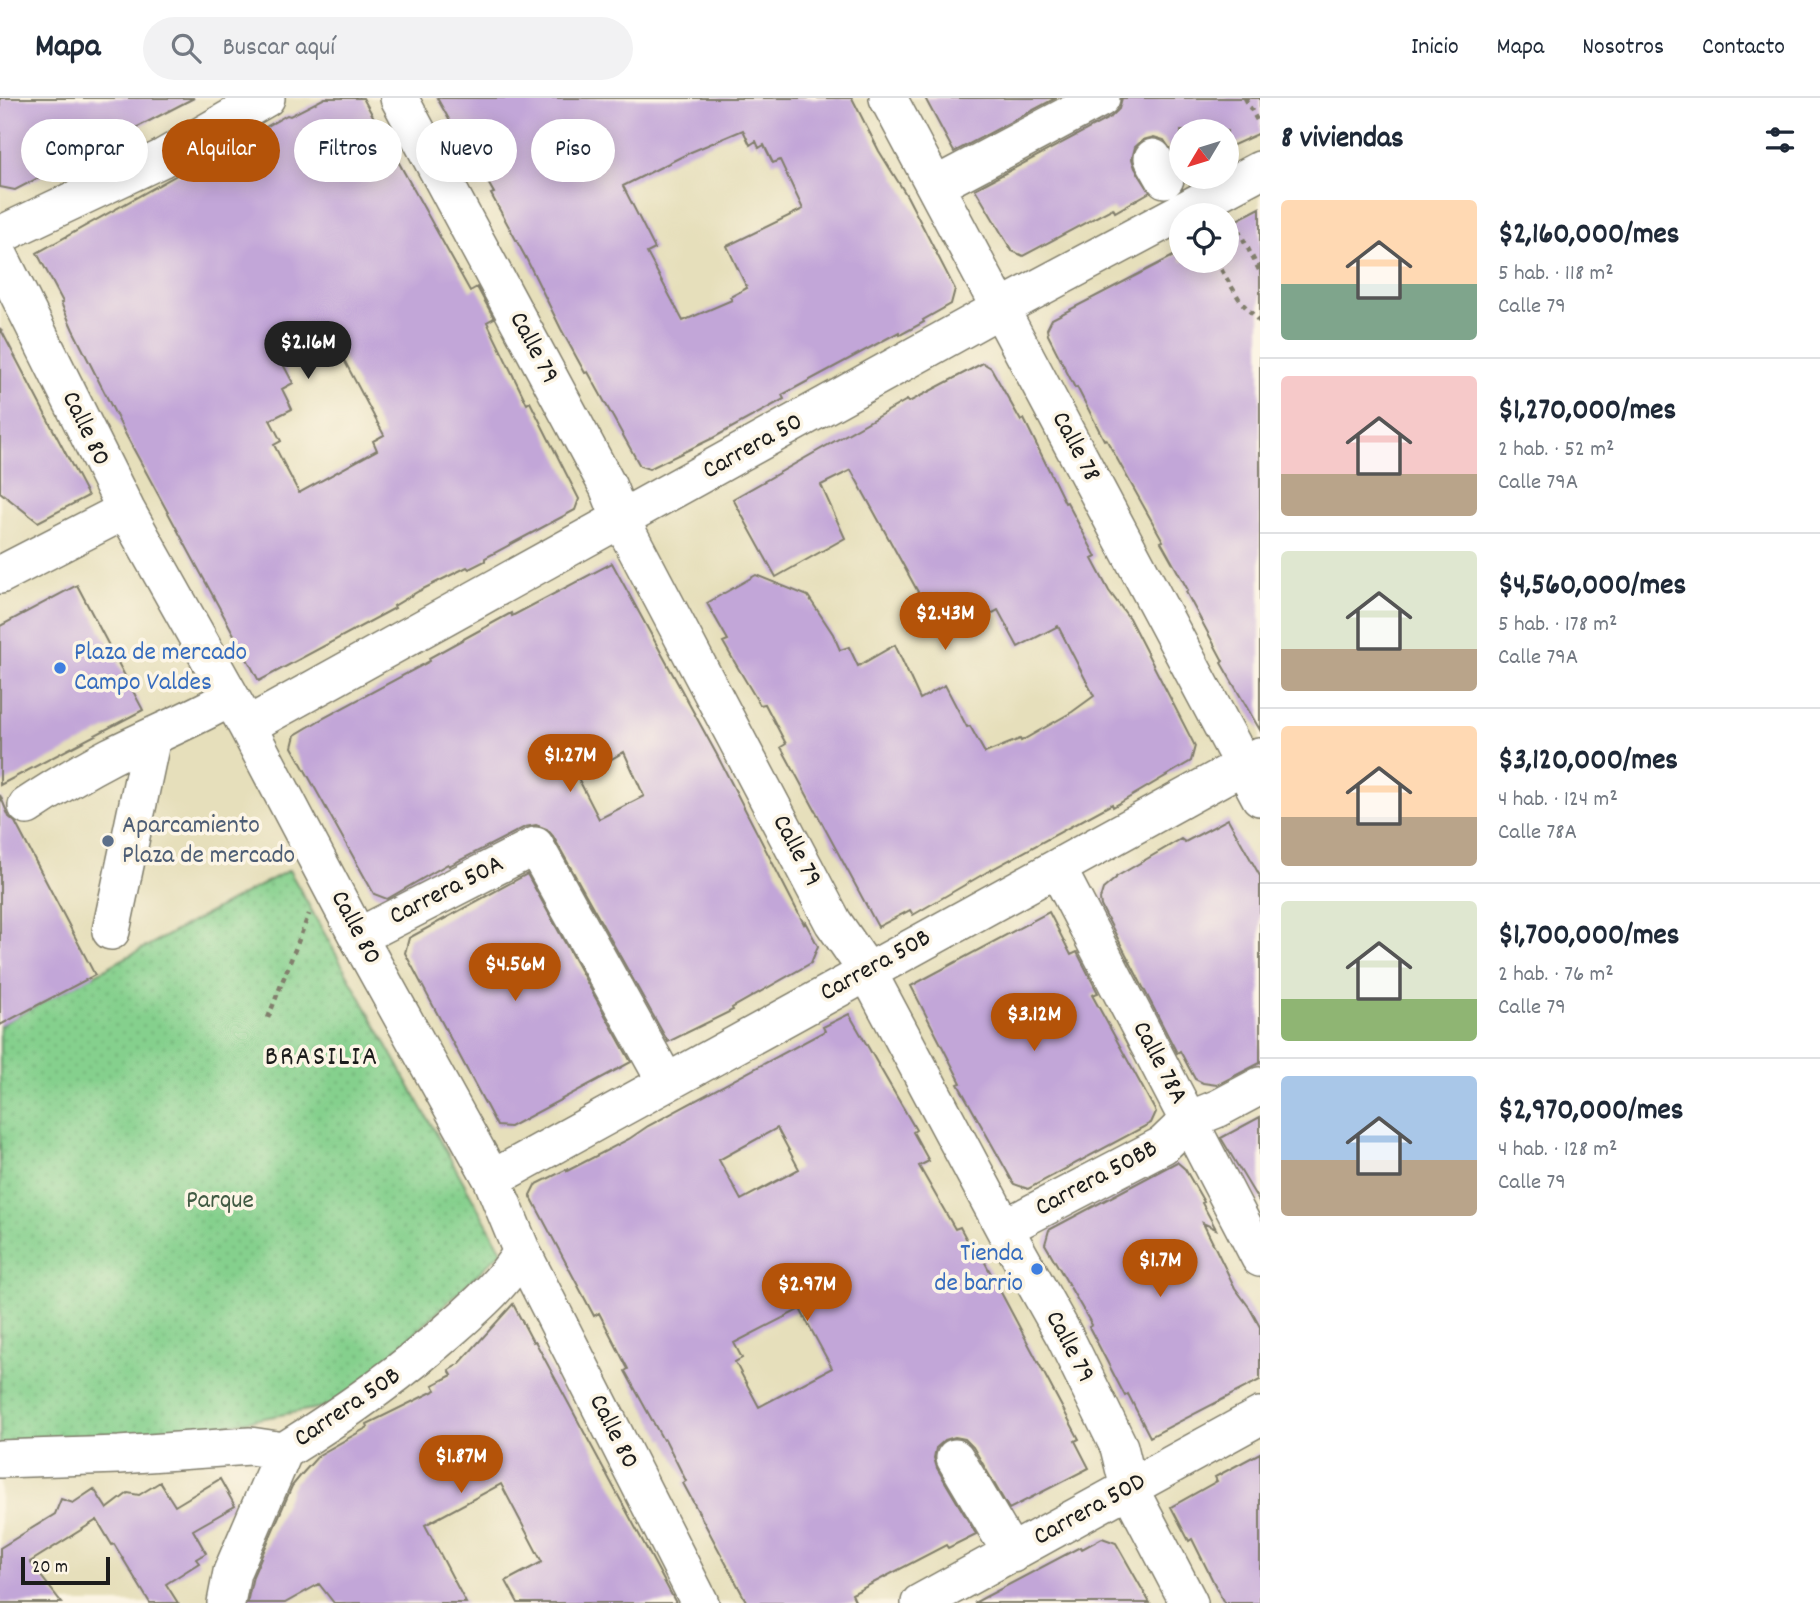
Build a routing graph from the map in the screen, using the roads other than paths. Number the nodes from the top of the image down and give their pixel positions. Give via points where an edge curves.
1 (266, 98) edge
2 (399, 98) edge
3 (888, 98) edge
4 (1101, 98) edge
5 (1260, 170) edge
6 (935, 186) junction
7 (0, 235) edge
8 (0, 257) edge
9 (1001, 308) junction
10 (126, 510) junction
11 (621, 520) junction
12 (0, 575) edge
13 (238, 712) junction
14 (152, 737) junction
15 (1252, 760) edge
16 (1260, 797) edge
17 (27, 806) dead end
18 (1057, 868) junction
19 (111, 931) dead end
20 (359, 937) junction
21 (867, 971) junction
22 (666, 1082) junction
23 (1260, 1087) edge
24 (1189, 1120) junction
25 (492, 1179) junction
26 (1004, 1228) junction
27 (522, 1252) junction
28 (1260, 1258) edge
29 (1260, 1416) edge
30 (284, 1451) junction
31 (955, 1458) dead end
32 (0, 1459) edge
33 (1129, 1488) junction
34 (1012, 1554) junction
35 (226, 1603) edge
36 (700, 1603) edge
37 (920, 1603) edge
38 (1189, 1603) edge

1 - 7 street via 160,159
2 - 11 street, Calle 79 via 608,487
3 - 6 street, Calle 78
4 - 6 street
5 - 9 street, Carrera 50
6 - 9 street, Calle 78
8 - 10 street, Calle 80
9 - 11 street, Carrera 50
9 - 15 street, Calle 78
10 - 12 street
10 - 13 street, Calle 80
11 - 13 street, Carrera 50
11 - 21 street, Calle 79 via 833,922
13 - 14 street, Carrera 50
13 - 20 street, Calle 80
14 - 17 street, Carrera 50 via 68,779
14 - 19 street
15 - 16 street, Calle 78
15 - 18 street, Carrera 50B
18 - 21 street, Carrera 50B
18 - 24 street, Calle 78A
20 - 22 street, Carrera 50A via 535,846
20 - 25 street, Calle 80
21 - 22 street, Carrera 50B
21 - 26 street, Calle 79
22 - 25 street, Carrera 50B
23 - 24 street, Carrera 50BB
24 - 26 street, Carrera 50BB via 1163,1145
24 - 28 street, Calle 78A
25 - 27 street, Calle 80
26 - 33 street, Calle 79 via 1119,1447
27 - 30 street, Carrera 50B via 509,1274 408,1367
27 - 36 street, Calle 80
29 - 33 street, Carrera 50D
30 - 32 street, Carrera 50B via 250,1446
30 - 35 street via 232,1572
31 - 34 street
33 - 34 street, Carrera 50D
33 - 38 street, Calle 79
34 - 37 street, Carrera 50D

